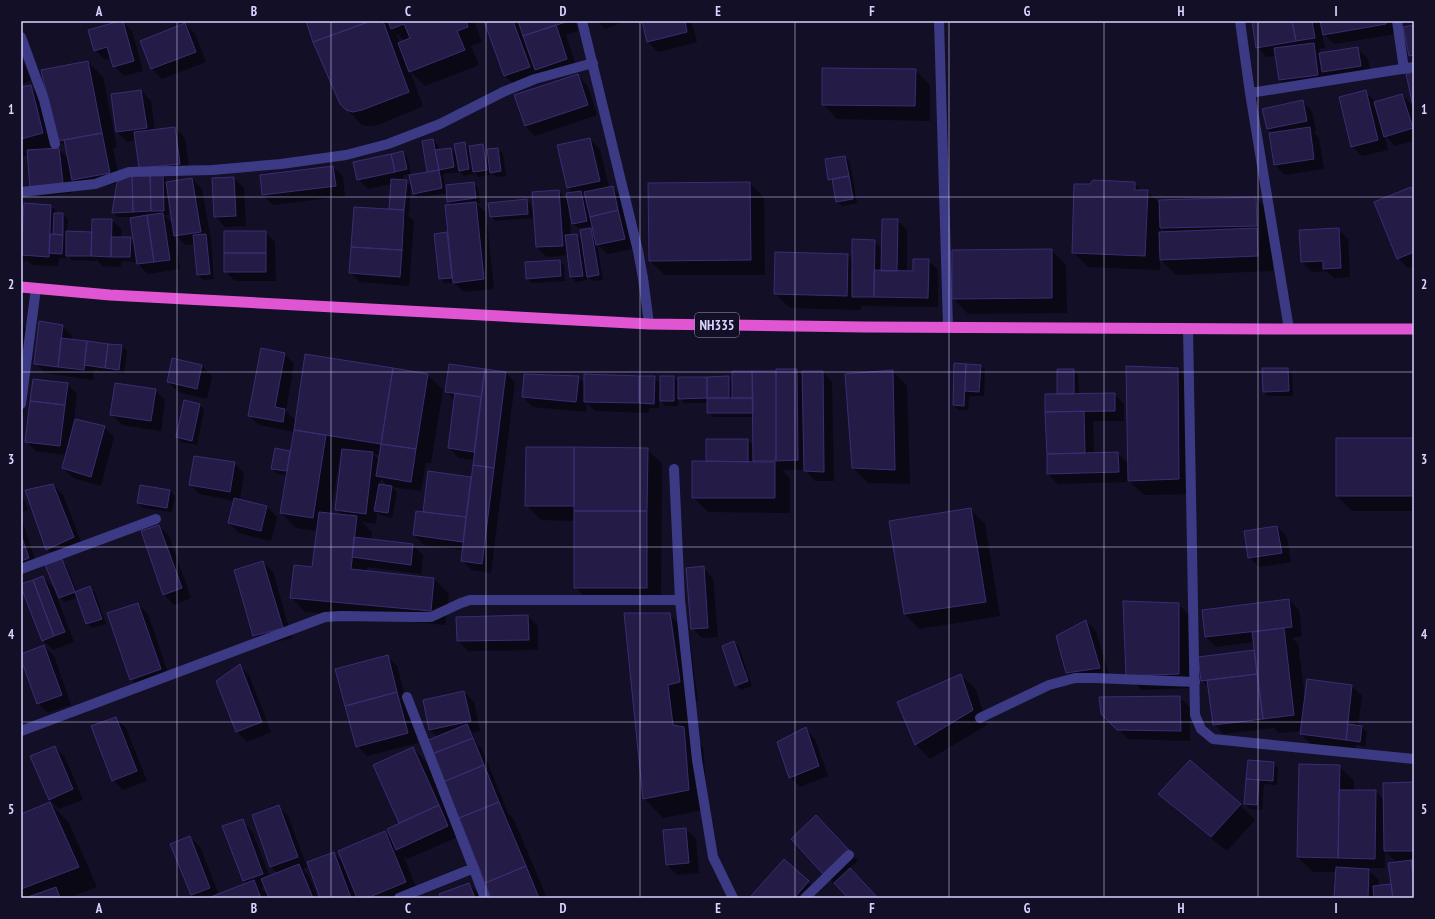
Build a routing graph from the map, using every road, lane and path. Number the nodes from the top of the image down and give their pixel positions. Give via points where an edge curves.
1 (582, 21) edge
2 (940, 21) edge
3 (1240, 21) edge
4 (1397, 21) edge
5 (21, 37) edge
6 (593, 63) junction
7 (1409, 68) edge
8 (1250, 93) junction
9 (56, 144) dead end
10 (21, 192) edge
11 (21, 287) edge
12 (36, 288) junction
13 (649, 324) junction
14 (948, 327) junction
15 (1188, 328) junction
16 (1289, 329) junction
17 (1414, 329) edge
18 (21, 404) edge
19 (674, 468) dead end
20 (156, 519) dead end
21 (21, 568) edge
22 (680, 600) junction
23 (1194, 682) junction
24 (407, 697) dead end
25 (980, 718) dead end
26 (21, 731) edge
27 (1414, 759) edge
28 (849, 855) dead end
29 (474, 868) junction
30 (399, 898) edge
31 (486, 898) edge
32 (734, 898) edge
33 (805, 898) edge

1 - 6 street
2 - 14 street
3 - 8 street
4 - 7 street
5 - 9 street via 44,100
6 - 10 street via 535,79 440,124 388,144 346,155 212,170 129,172 95,184
6 - 13 street via 638,251
7 - 8 street
8 - 16 street
11 - 12 highway, NH335
12 - 13 highway, NH335 via 118,295
12 - 18 street
13 - 14 highway, NH335
14 - 15 highway, NH335
15 - 16 highway, NH335
15 - 23 street
16 - 17 highway, NH335
19 - 22 street
20 - 21 street
22 - 26 street via 470,600 431,617 325,617
22 - 32 street via 696,760 705,813 713,857
23 - 25 street via 1075,678 1048,686
23 - 27 street via 1195,715 1201,729 1213,739
24 - 29 street
28 - 33 street
29 - 30 street
29 - 31 street

